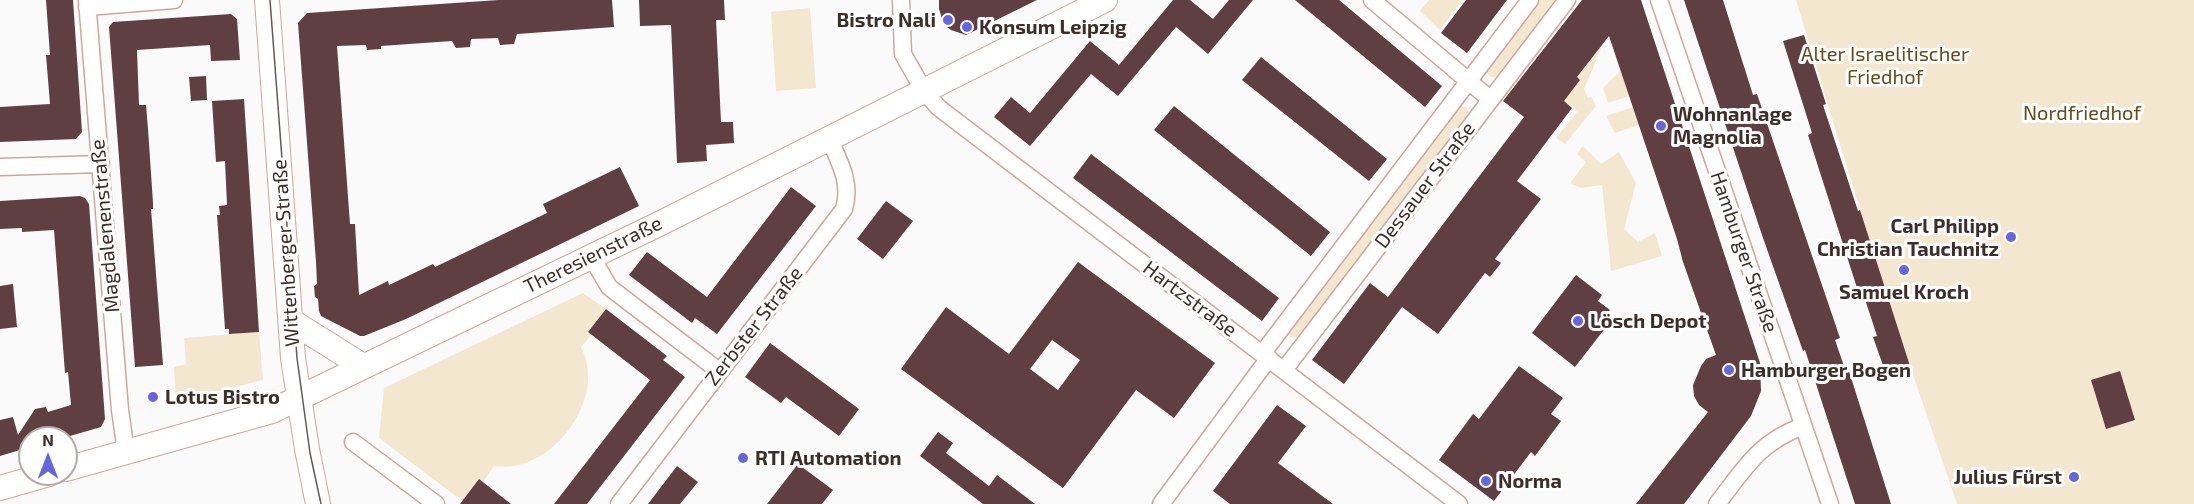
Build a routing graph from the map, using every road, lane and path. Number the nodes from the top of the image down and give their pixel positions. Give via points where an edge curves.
1 (174, 0) edge
2 (267, 0) edge
3 (901, 0) edge
4 (1105, 0) edge
5 (1372, 0) edge
6 (1530, 0) edge
7 (1566, 0) edge
8 (1659, 0) edge
9 (87, 3) edge
10 (1469, 82) junction
11 (924, 91) junction
12 (1490, 99) junction
13 (829, 138) junction
14 (101, 164) junction
15 (0, 167) edge
16 (591, 256) junction
17 (291, 321) junction
18 (1265, 356) junction
19 (363, 366) junction
20 (1284, 370) junction
21 (719, 371) junction
22 (298, 398) junction
23 (1803, 426) junction
24 (353, 442) dead end
25 (126, 452) junction
26 (78, 466) edge
27 (18, 483) edge
28 (0, 488) edge
29 (318, 504) edge
30 (436, 504) edge
31 (619, 504) edge
32 (1161, 504) edge
33 (1459, 504) edge
34 (1717, 504) edge
35 (1830, 504) edge

1 - 9 street
2 - 17 main road, Wittenberger Straße
3 - 11 street, Hartzstraße via 903,54
4 - 11 main road, Theresienstraße
5 - 10 street
6 - 10 street, Dessauer Straße
7 - 12 street, Dessauer Straße
8 - 23 street, Hamburger Straße
9 - 14 street, Magdalenenstraße
10 - 12 street
10 - 18 street, Dessauer Straße
11 - 13 main road, Theresienstraße
11 - 18 street, Hartzstraße via 939,108
12 - 20 street, Dessauer Straße
13 - 16 main road, Theresienstraße
13 - 21 street, Zerbster Straße via 847,189 844,209
14 - 15 street
14 - 25 street, Magdalenenstraße
16 - 19 main road, Theresienstraße
16 - 21 street via 609,287
17 - 19 main road
17 - 22 main road, Wittenberger Straße
18 - 20 street, Hartzstraße
18 - 32 street, Dessauer Straße
19 - 22 main road, Theresienstraße
20 - 33 street, Hartzstraße
21 - 31 street, Zerbster Straße
22 - 25 main road, Theresienstraße via 272,411
22 - 29 main road, Wittenberger Straße
23 - 34 street via 1767,444
23 - 35 street, Hamburger Straße
24 - 30 street
25 - 26 main road, Theresienstraße
27 - 28 main road

